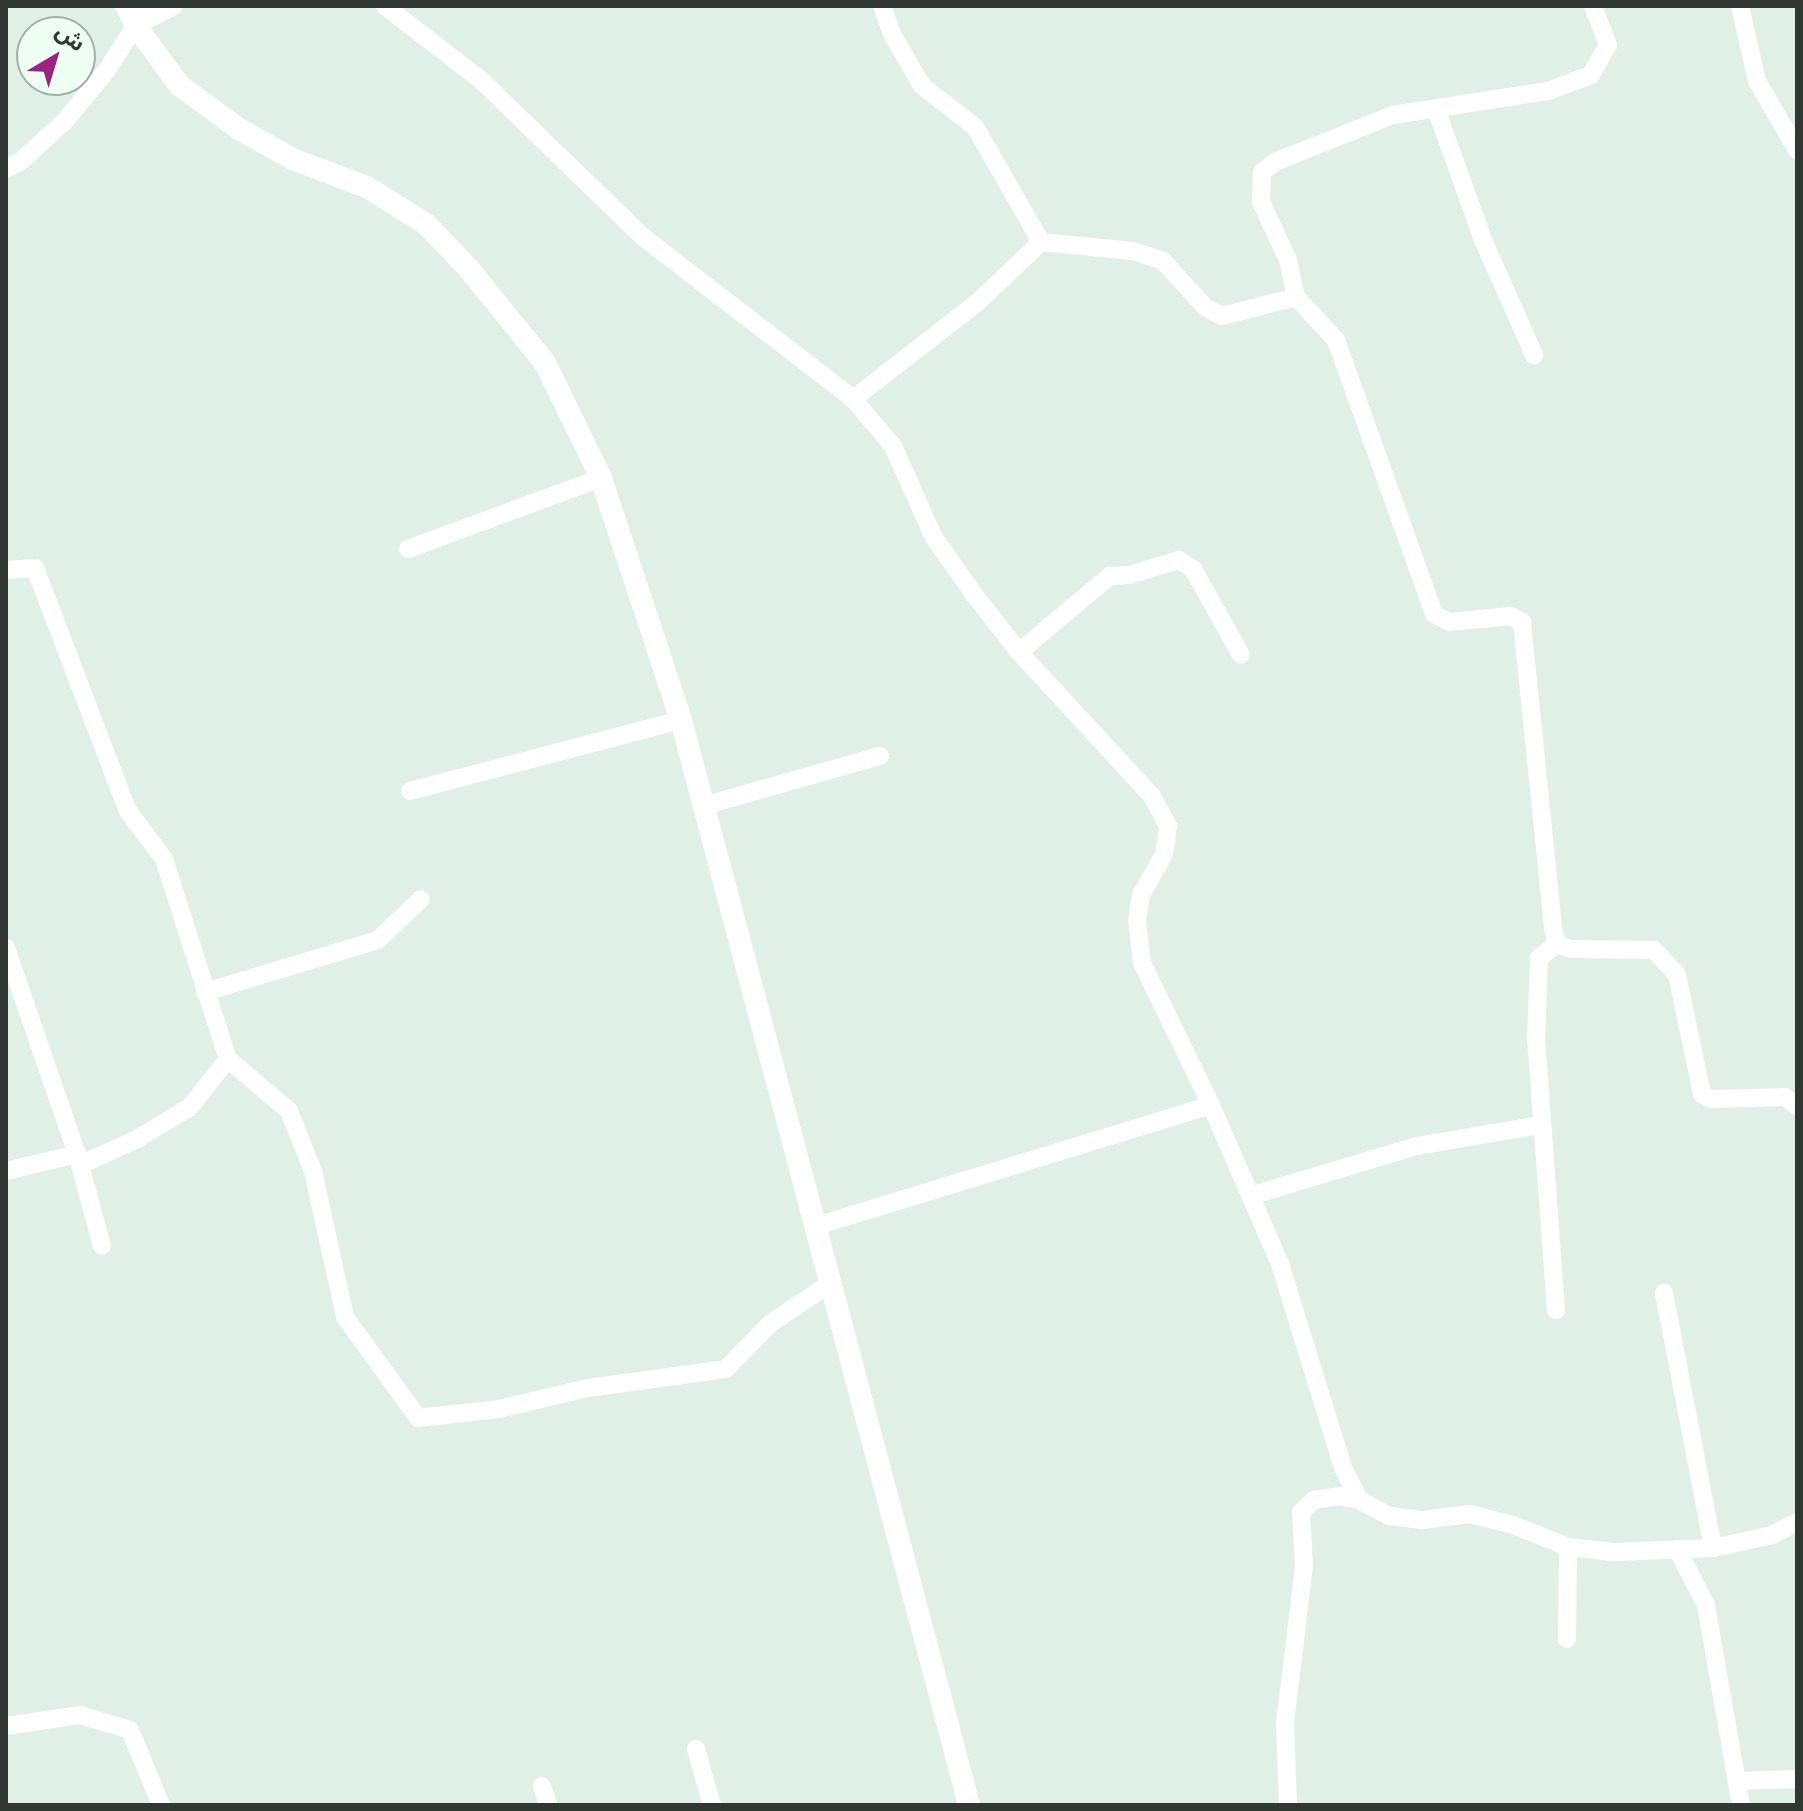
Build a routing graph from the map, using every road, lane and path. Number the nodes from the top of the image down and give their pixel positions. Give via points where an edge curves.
1 (148, 6) edge
2 (174, 6) edge
3 (385, 6) edge
4 (882, 6) edge
5 (1593, 6) edge
6 (1740, 6) edge
7 (131, 16) edge
8 (1436, 109) junction
9 (1797, 150) edge
10 (6, 169) edge
11 (1041, 242) junction
12 (1296, 297) junction
13 (1534, 355) dead end
14 (853, 399) junction
15 (601, 478) junction
16 (408, 549) dead end
17 (6, 570) edge
18 (1019, 652) junction
19 (1241, 655) dead end
20 (681, 720) junction
21 (880, 756) dead end
22 (410, 791) dead end
23 (703, 806) junction
24 (421, 899) dead end
25 (1557, 944) junction
26 (6, 948) edge
27 (205, 992) junction
28 (228, 1059) junction
29 (1211, 1105) junction
30 (1797, 1106) edge
31 (1540, 1125) junction
32 (78, 1159) junction
33 (6, 1171) edge
34 (1250, 1196) junction
35 (816, 1226) junction
36 (102, 1246) dead end
37 (831, 1283) junction
38 (1664, 1293) dead end
39 (1556, 1310) dead end
40 (1359, 1500) junction
41 (1797, 1522) edge
42 (1568, 1547) junction
43 (1713, 1548) junction
44 (1677, 1549) junction
45 (1567, 1639) dead end
46 (6, 1726) edge
47 (696, 1749) dead end
48 (1797, 1779) edge
49 (1738, 1781) junction
50 (542, 1786) dead end
51 (161, 1805) edge
52 (548, 1805) edge
53 (712, 1805) edge
54 (969, 1805) edge
55 (1288, 1805) edge
56 (1741, 1805) edge

1 - 7 street
2 - 7 street
3 - 14 street via 481,80 643,237
4 - 11 street via 922,86 975,127
5 - 8 street via 1608,45 1591,75 1548,91
6 - 9 street via 1757,81
7 - 10 street via 107,70 65,121
7 - 15 street via 179,85 239,129 295,160 367,187 426,224 545,363
8 - 12 street via 1393,115 1262,172 1261,202 1288,260
8 - 13 street via 1484,242
11 - 12 street via 1133,251 1163,261 1205,307 1222,316
11 - 14 street via 978,302
12 - 25 street via 1336,340 1434,614 1450,622 1511,616 1522,622
14 - 18 street via 893,446 933,536
15 - 16 street
15 - 20 street
17 - 27 street via 35,568 128,811 164,859
18 - 19 street via 1110,576 1179,560 1193,569
18 - 29 street via 1152,796 1168,826 1164,854 1141,895 1137,920 1142,963
20 - 22 street
20 - 23 street
21 - 23 street
23 - 35 street
24 - 27 street via 378,940
25 - 30 street via 1571,949 1654,950 1677,975 1702,1094 1711,1099 1785,1097
25 - 31 street via 1539,958
26 - 32 street
27 - 28 street
28 - 32 street via 190,1107 137,1139
28 - 37 street via 289,1111 313,1171 345,1317 418,1418 726,1369 771,1323
29 - 34 street
29 - 35 street
31 - 34 street via 1417,1146
31 - 39 street
32 - 33 street
32 - 36 street
34 - 40 street via 1280,1264 1343,1468
35 - 37 street
37 - 54 street
38 - 43 street
40 - 42 street via 1389,1516 1411,1519 1470,1514
40 - 55 street via 1314,1500 1301,1512 1304,1566 1285,1723
41 - 43 street via 1772,1535
42 - 44 street via 1614,1552
42 - 45 street
43 - 44 street
44 - 49 street via 1706,1605
46 - 51 street via 80,1715 130,1730
47 - 53 street
48 - 49 street
49 - 56 street
50 - 52 street

